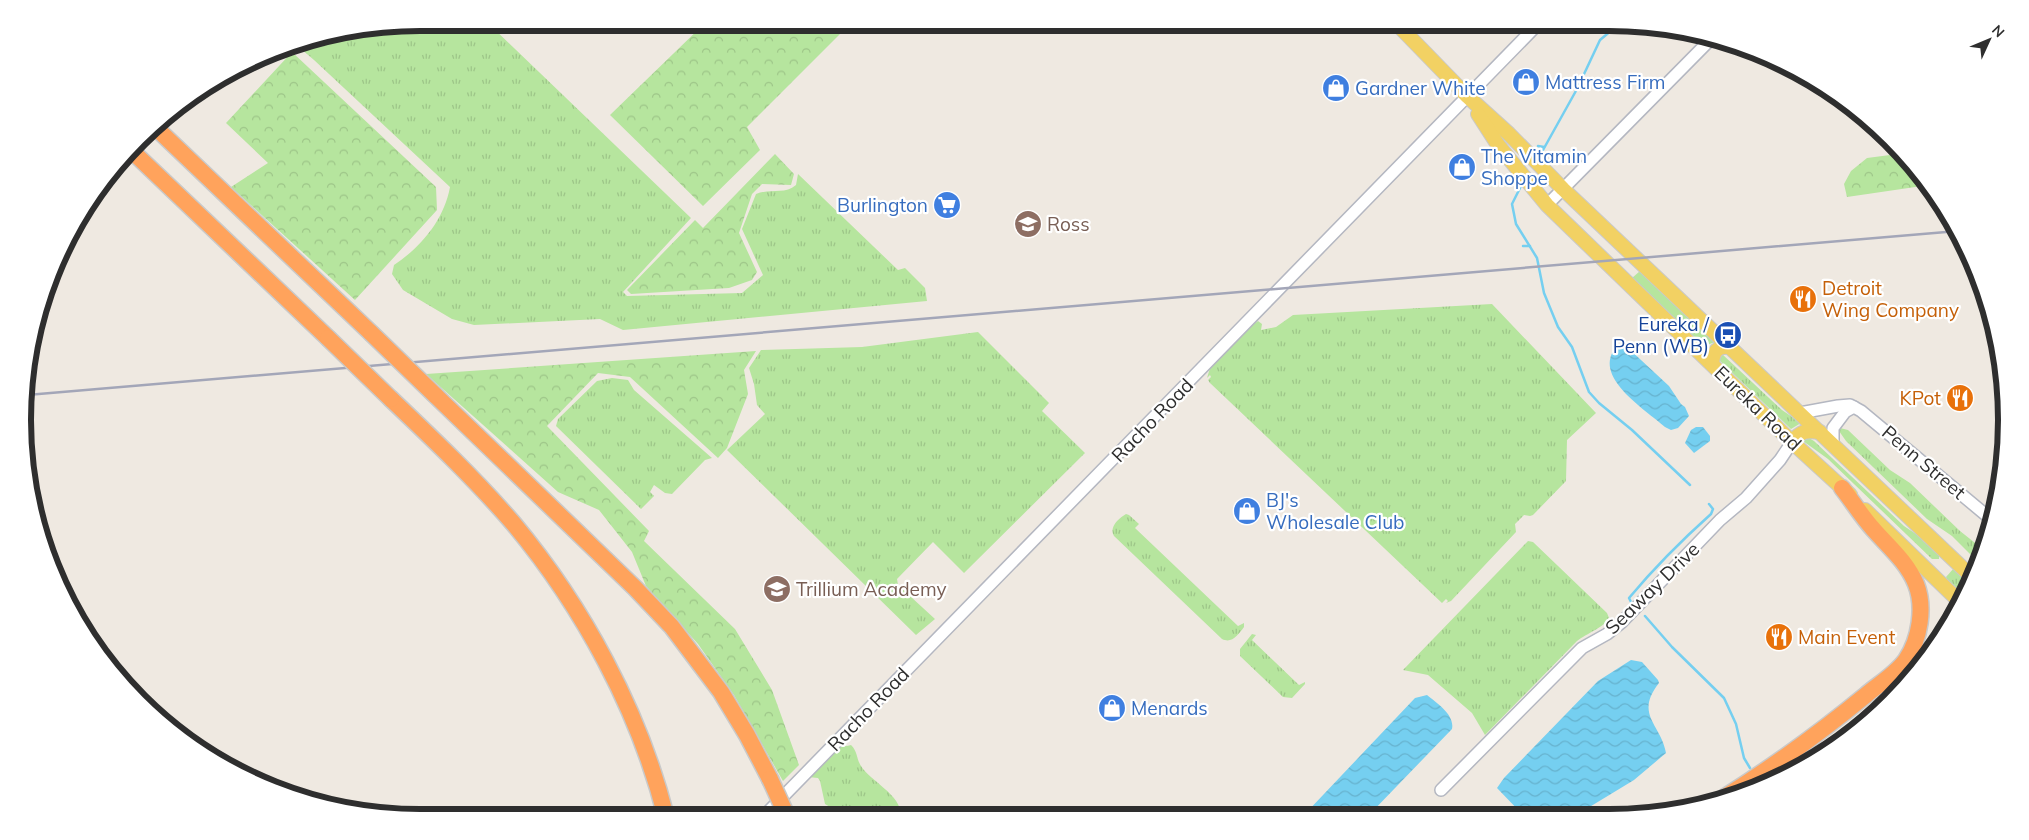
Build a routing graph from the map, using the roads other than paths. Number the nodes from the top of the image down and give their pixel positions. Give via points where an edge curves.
1 (1404, 31) edge
2 (1531, 31) edge
3 (1707, 43) edge
4 (1467, 96) junction
5 (160, 132) edge
6 (136, 155) edge
7 (1563, 189) junction
8 (1547, 205) junction
9 (1731, 347) junction
10 (1712, 364) junction
11 (1854, 408) junction
12 (1800, 413) junction
13 (1820, 432) junction
14 (1792, 442) junction
15 (1833, 445) junction
16 (1842, 488) junction
17 (1986, 515) edge
18 (1950, 555) junction
19 (1928, 570) junction
20 (1967, 572) edge
21 (1955, 597) edge
22 (1901, 676) edge
23 (1839, 717) junction
24 (1747, 783) edge
25 (1440, 790) dead end
26 (663, 809) edge
27 (771, 809) edge
28 (783, 809) edge

1 - 4 main road, Eureka Road
2 - 4 street, Racho Road
3 - 7 street
4 - 7 main road, Eureka Road
4 - 8 main road, Eureka Road via 1498,144
4 - 27 street, Racho Road
5 - 28 highway, bridge via 672,627 721,692 747,735
6 - 26 highway, bridge via 391,399 497,505 534,550 575,609 613,677 644,748
7 - 8 street
7 - 9 main road, Eureka Road
8 - 10 main road, Eureka Road
9 - 10 main road via 1716,349
9 - 12 main road, Eureka Road
10 - 14 main road, Eureka Road
11 - 12 street via 1838,406
11 - 15 street via 1845,412 1832,428
11 - 17 street, Penn Street via 1880,425
12 - 13 main road, Eureka Road
13 - 14 main road via 1800,432
13 - 15 main road, Eureka Road
14 - 16 main road, Eureka Road
14 - 25 street, Seaway Drive via 1746,498 1720,520 1622,622 1582,648
15 - 18 main road, Eureka Road
16 - 19 main road, Eureka Road
16 - 23 highway via 1910,570 1920,596 1920,607 1918,630 1906,659 1894,673
18 - 19 main road via 1942,571
18 - 20 main road, Eureka Road
19 - 21 main road, Eureka Road
22 - 23 highway
23 - 24 highway

